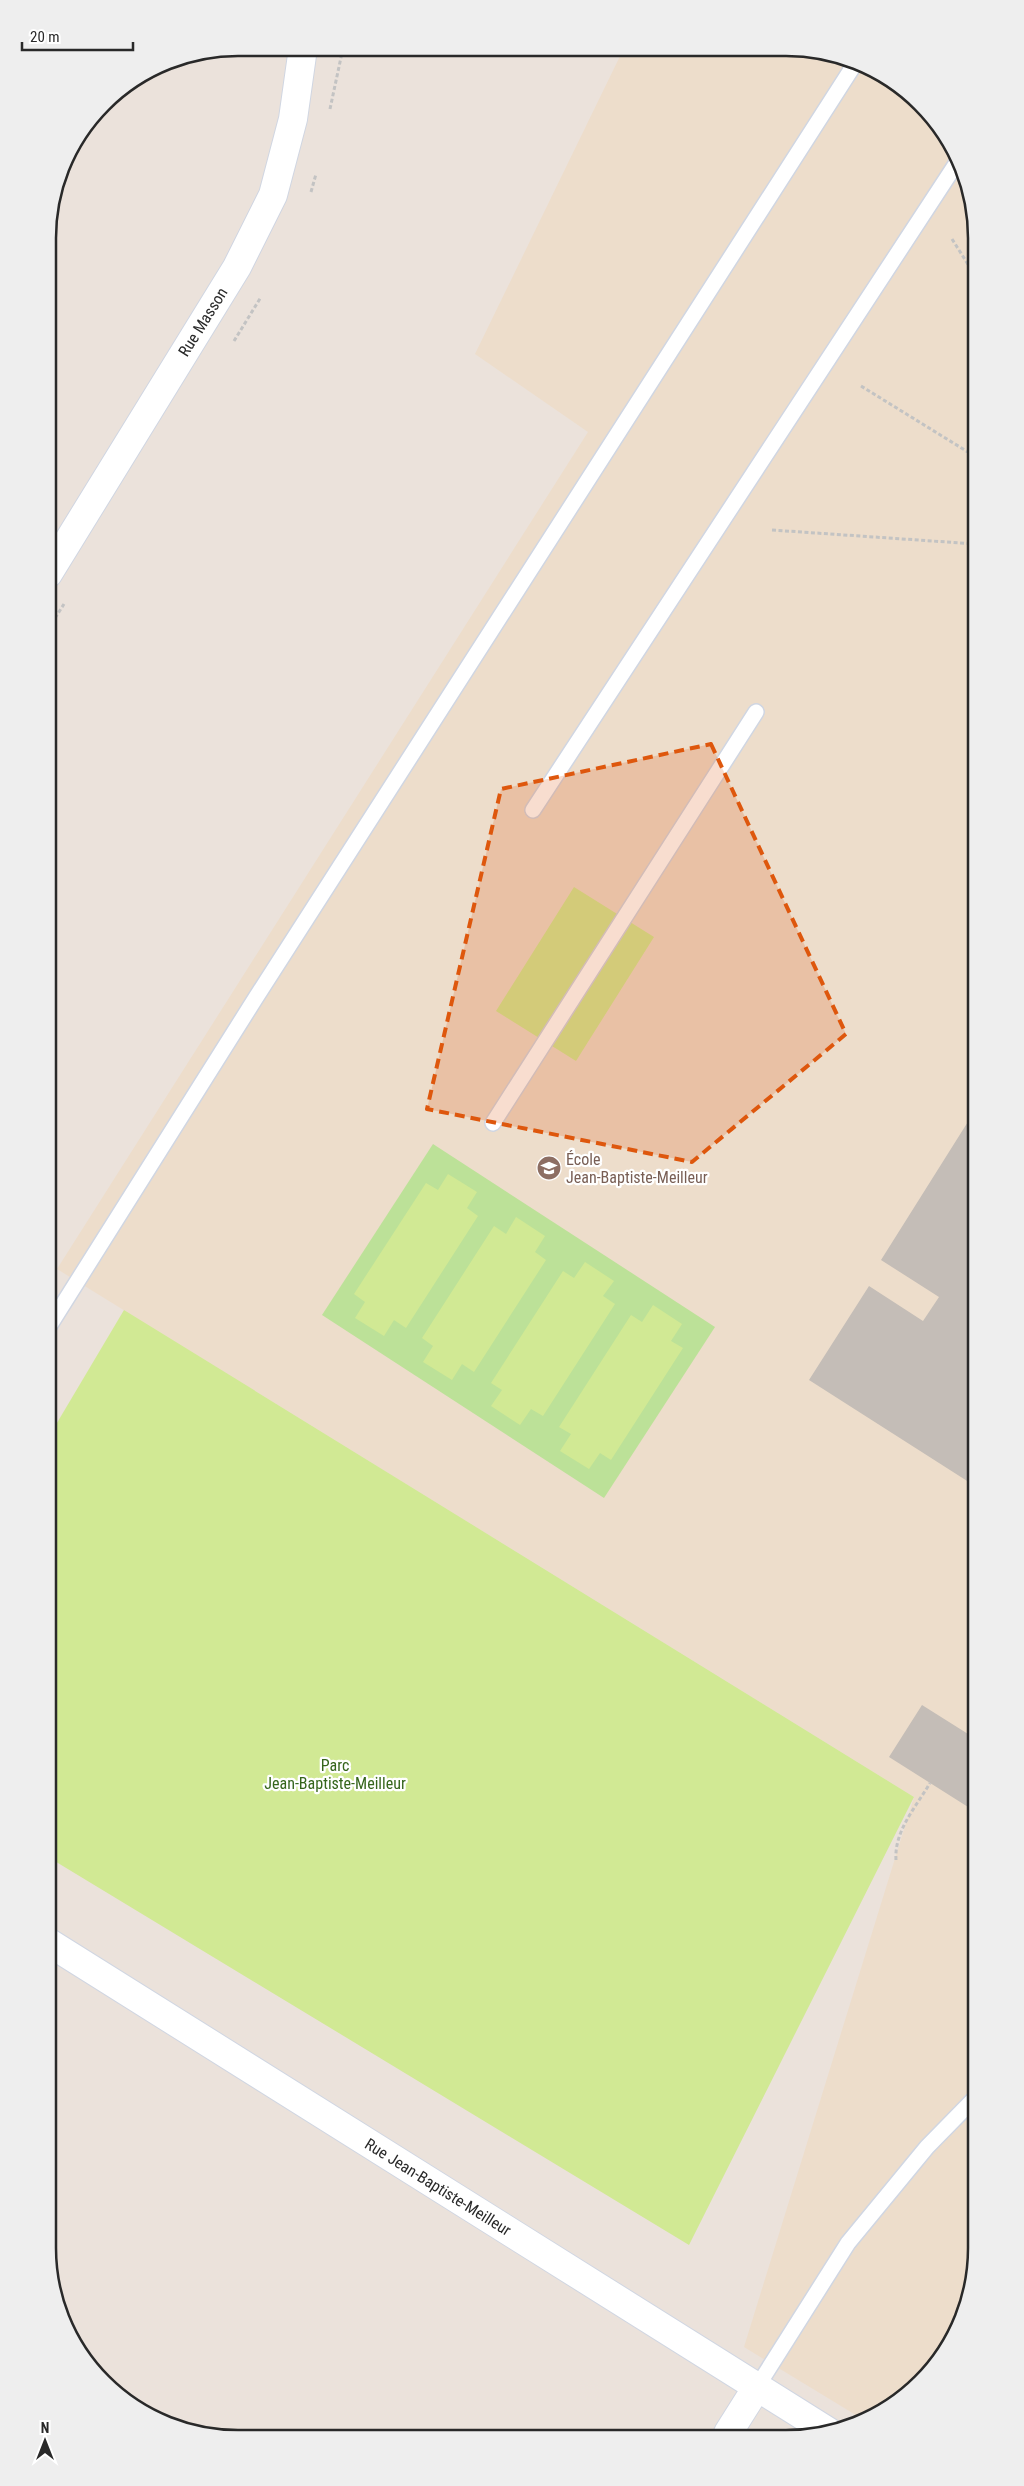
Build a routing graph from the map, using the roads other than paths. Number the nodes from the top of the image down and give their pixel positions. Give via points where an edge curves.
1 (303, 56) edge
2 (852, 69) edge
3 (953, 168) edge
4 (56, 561) edge
5 (756, 712) dead end
6 (533, 810) dead end
7 (493, 1123) dead end
8 (56, 1315) edge
9 (56, 1947) edge
10 (968, 2106) edge
11 (757, 2387) junction
12 (820, 2426) edge
13 (729, 2430) edge

1 - 4 street, Rue Masson via 293,118 273,195 237,267
2 - 8 lane
3 - 6 lane
5 - 7 lane
9 - 11 street, Rue Jean-Baptiste-Meilleur
10 - 11 lane via 927,2147 848,2243
11 - 12 street, Rue Jean-Baptiste-Meilleur
11 - 13 street

